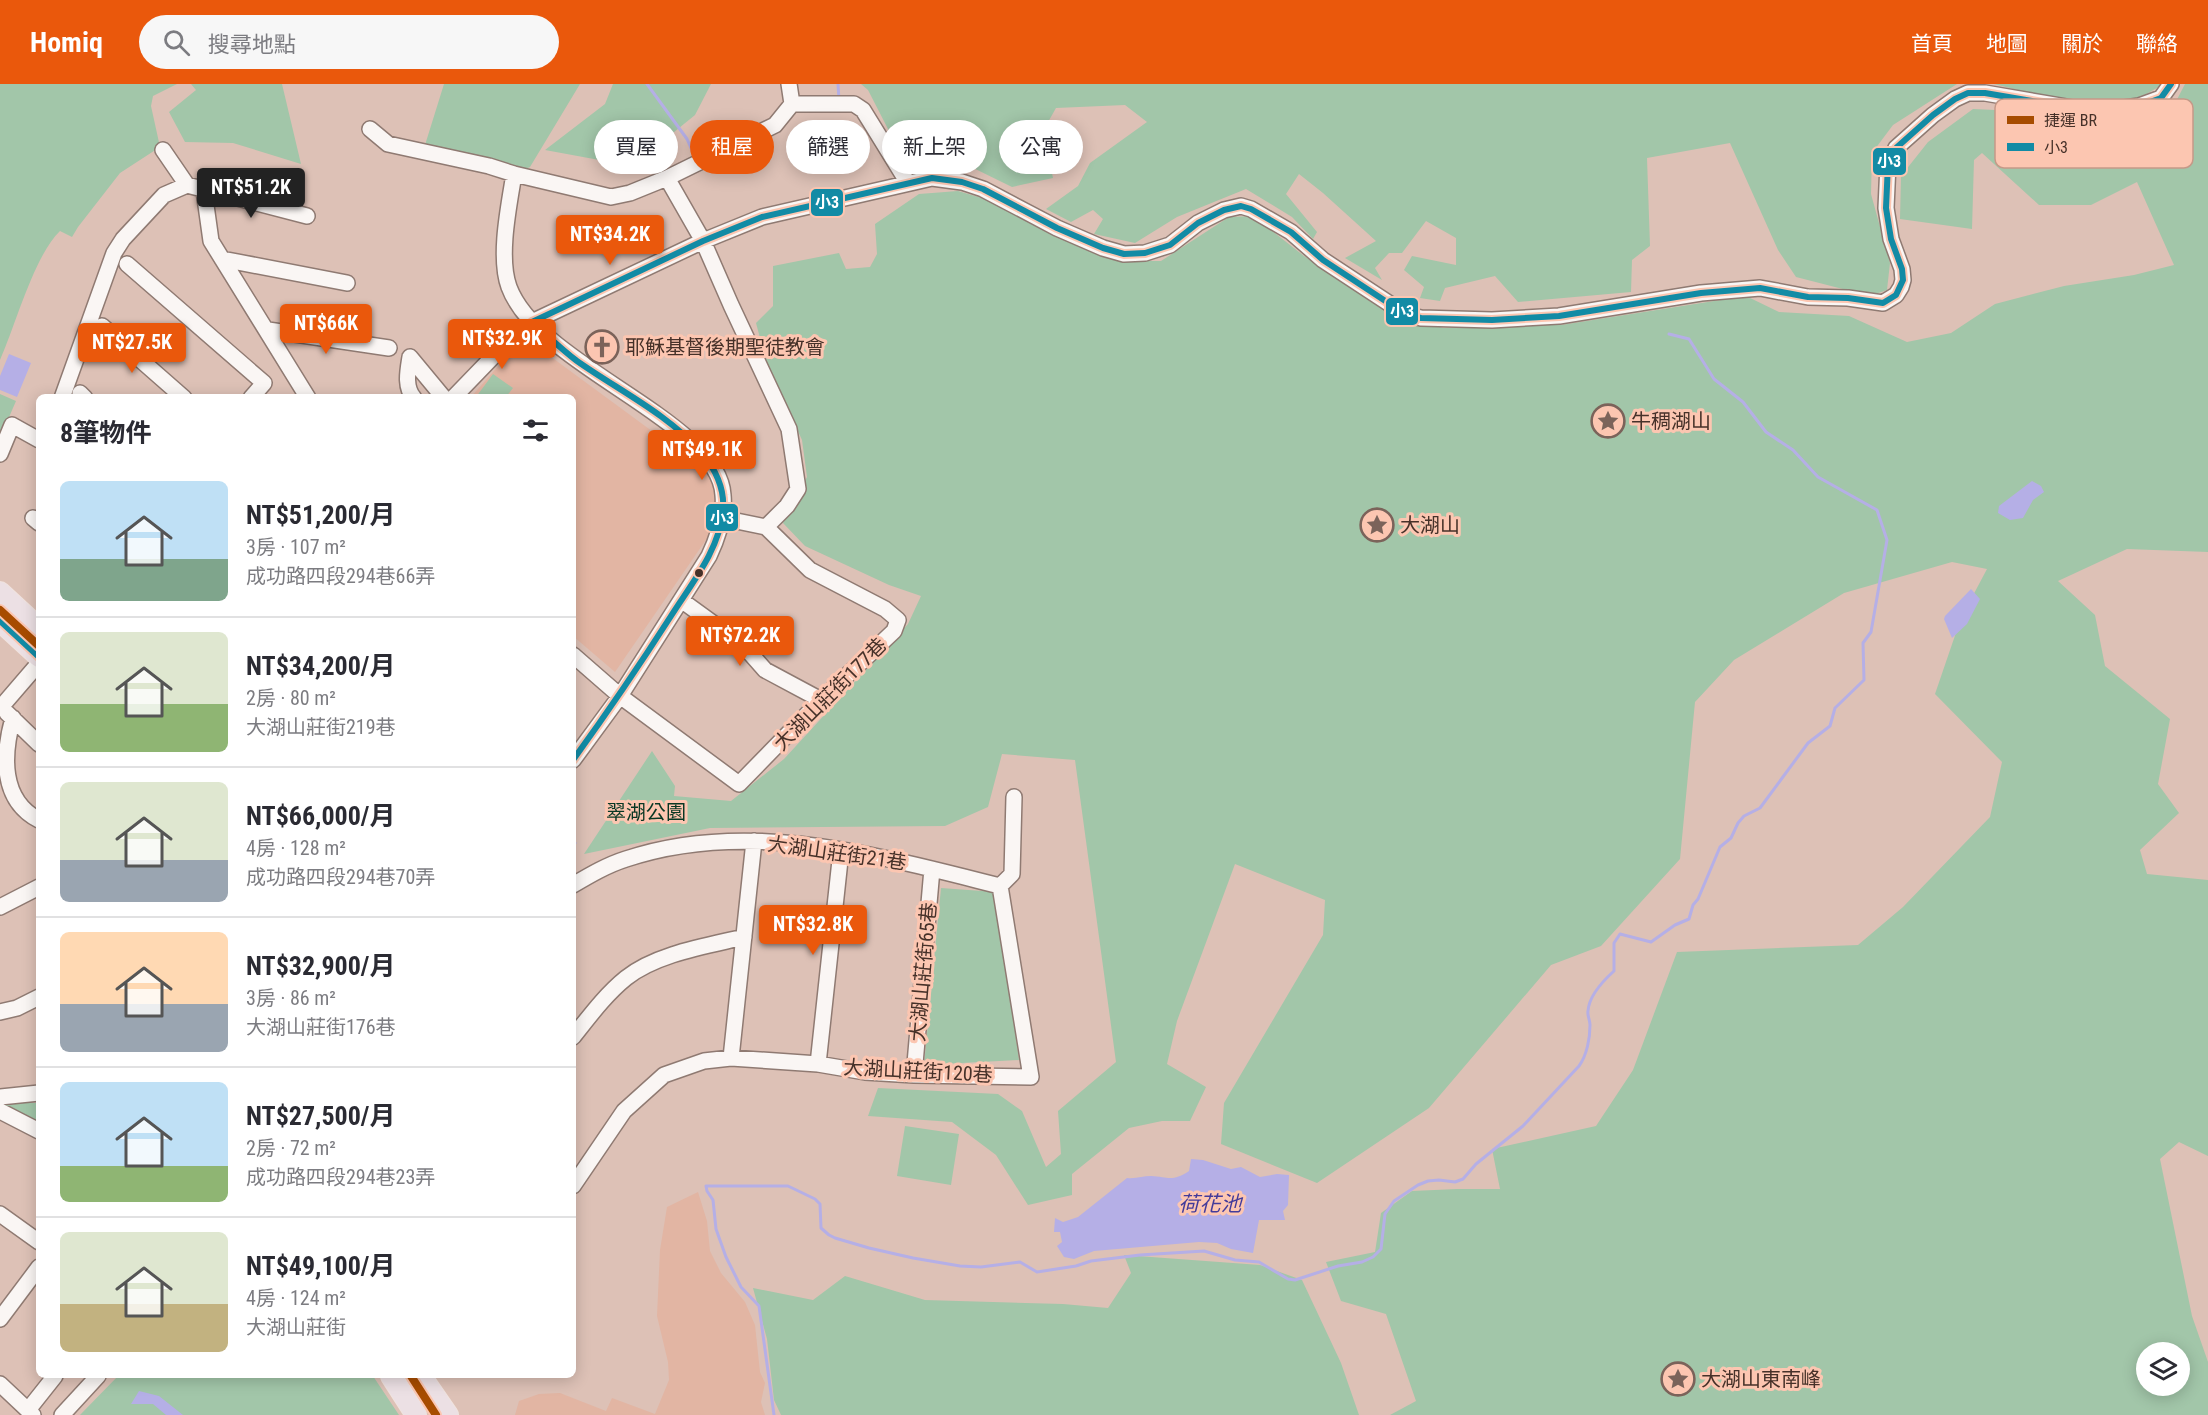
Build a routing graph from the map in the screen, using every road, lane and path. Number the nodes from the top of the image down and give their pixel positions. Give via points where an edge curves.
1 (789, 84) edge
2 (2171, 84) edge
3 (2020, 99) edge
4 (2158, 99) edge
5 (792, 104) junction
6 (370, 129) dead end
7 (162, 150) dead end
8 (514, 174) junction
9 (667, 178) junction
10 (908, 183) junction
11 (187, 185) junction
12 (204, 190) junction
13 (307, 216) dead end
14 (703, 240) junction
15 (222, 259) junction
16 (127, 264) dead end
17 (347, 283) dead end
18 (532, 322) junction
19 (102, 326) dead end
20 (268, 330) junction
21 (389, 348) dead end
22 (63, 394) edge
23 (179, 394) edge
24 (254, 394) edge
25 (306, 394) edge
26 (410, 394) edge
27 (441, 394) edge
28 (457, 394) edge
29 (36, 438) edge
30 (0, 454) edge
31 (722, 518) junction
32 (766, 527) junction
33 (0, 592) edge
34 (681, 600) junction
35 (0, 621) edge
36 (36, 625) edge
37 (36, 654) edge
38 (576, 658) edge
39 (36, 666) edge
40 (620, 696) junction
41 (821, 700) junction
42 (0, 707) edge
43 (14, 718) junction
44 (36, 741) edge
45 (576, 756) edge
46 (1014, 797) dead end
47 (36, 818) edge
48 (754, 841) junction
49 (841, 851) junction
50 (932, 869) junction
51 (576, 883) edge
52 (1000, 886) junction
53 (36, 889) edge
54 (0, 907) edge
55 (744, 938) junction
56 (36, 998) edge
57 (0, 1012) edge
58 (576, 1034) edge
59 (730, 1058) junction
60 (818, 1064) junction
61 (914, 1076) junction
62 (36, 1093) edge
63 (0, 1096) edge
64 (0, 1111) edge
65 (36, 1129) edge
66 (576, 1182) edge
67 (0, 1214) edge
68 (36, 1240) edge
69 (36, 1271) edge
70 (0, 1319) edge
71 (54, 1378) edge
72 (96, 1378) edge
73 (392, 1378) edge
74 (423, 1378) edge
75 (0, 1384) edge
76 (30, 1412) edge
77 (62, 1415) edge
78 (416, 1415) edge
79 (448, 1415) edge

1 - 5 street
2 - 4 street
3 - 10 street via 1968,93 1933,115 1896,148 1888,164 1886,208 1903,280 1896,295 1883,303 1808,297 1761,288 1701,293 1559,316 1466,321 1421,318 1396,308 1323,260 1291,232 1241,206 1198,223 1170,245 1145,253 1124,254 1057,228 962,182 932,178
5 - 9 street via 775,125
5 - 10 street via 854,104 863,110
6 - 8 street via 388,144
7 - 11 street
8 - 9 street via 611,197
8 - 18 street via 504,267 514,297
9 - 14 street
10 - 14 street via 762,217
11 - 12 street
11 - 22 street via 164,195 114,253
12 - 13 street
12 - 15 street via 211,241
14 - 18 street
14 - 32 street via 789,429 798,489
15 - 17 street
15 - 20 street
16 - 24 street via 264,383
18 - 28 street via 512,336
18 - 31 street via 560,348 639,403 709,459 724,493
19 - 23 street
20 - 21 street
20 - 25 street
26 - 27 street via 410,357
29 - 30 street via 12,425
31 - 32 street
31 - 34 street via 718,538
32 - 41 street, 大湖山莊街177巷 via 810,570 885,609 898,620 894,631
33 - 36 main road
34 - 40 street
34 - 41 street via 742,645 765,670
35 - 37 main road
38 - 40 street
39 - 42 street
40 - 41 street, 大湖山莊街177巷 via 739,784
40 - 45 street
42 - 43 street
43 - 44 street
43 - 47 street via 7,740 6,774 14,797
46 - 52 street via 1012,874
48 - 49 street, 大湖山莊街21巷
48 - 51 street, 大湖山莊街21巷 via 654,850 624,859
48 - 55 street
49 - 50 street, 大湖山莊街21巷 via 892,858
49 - 60 street
50 - 52 street, 大湖山莊街21巷
50 - 61 street, 大湖山莊街65巷
52 - 61 street, 大湖山莊街120巷 via 1031,1077
53 - 54 street
55 - 58 street via 649,964 626,978
55 - 59 street
56 - 57 street
59 - 60 street, 大湖山莊街120巷
59 - 66 street, 大湖山莊街120巷 via 704,1061 664,1075 624,1111
60 - 61 street, 大湖山莊街120巷
62 - 63 street
64 - 65 street
67 - 68 street
69 - 70 street
71 - 76 street
72 - 77 street
73 - 78 main road
74 - 79 main road
75 - 76 street

